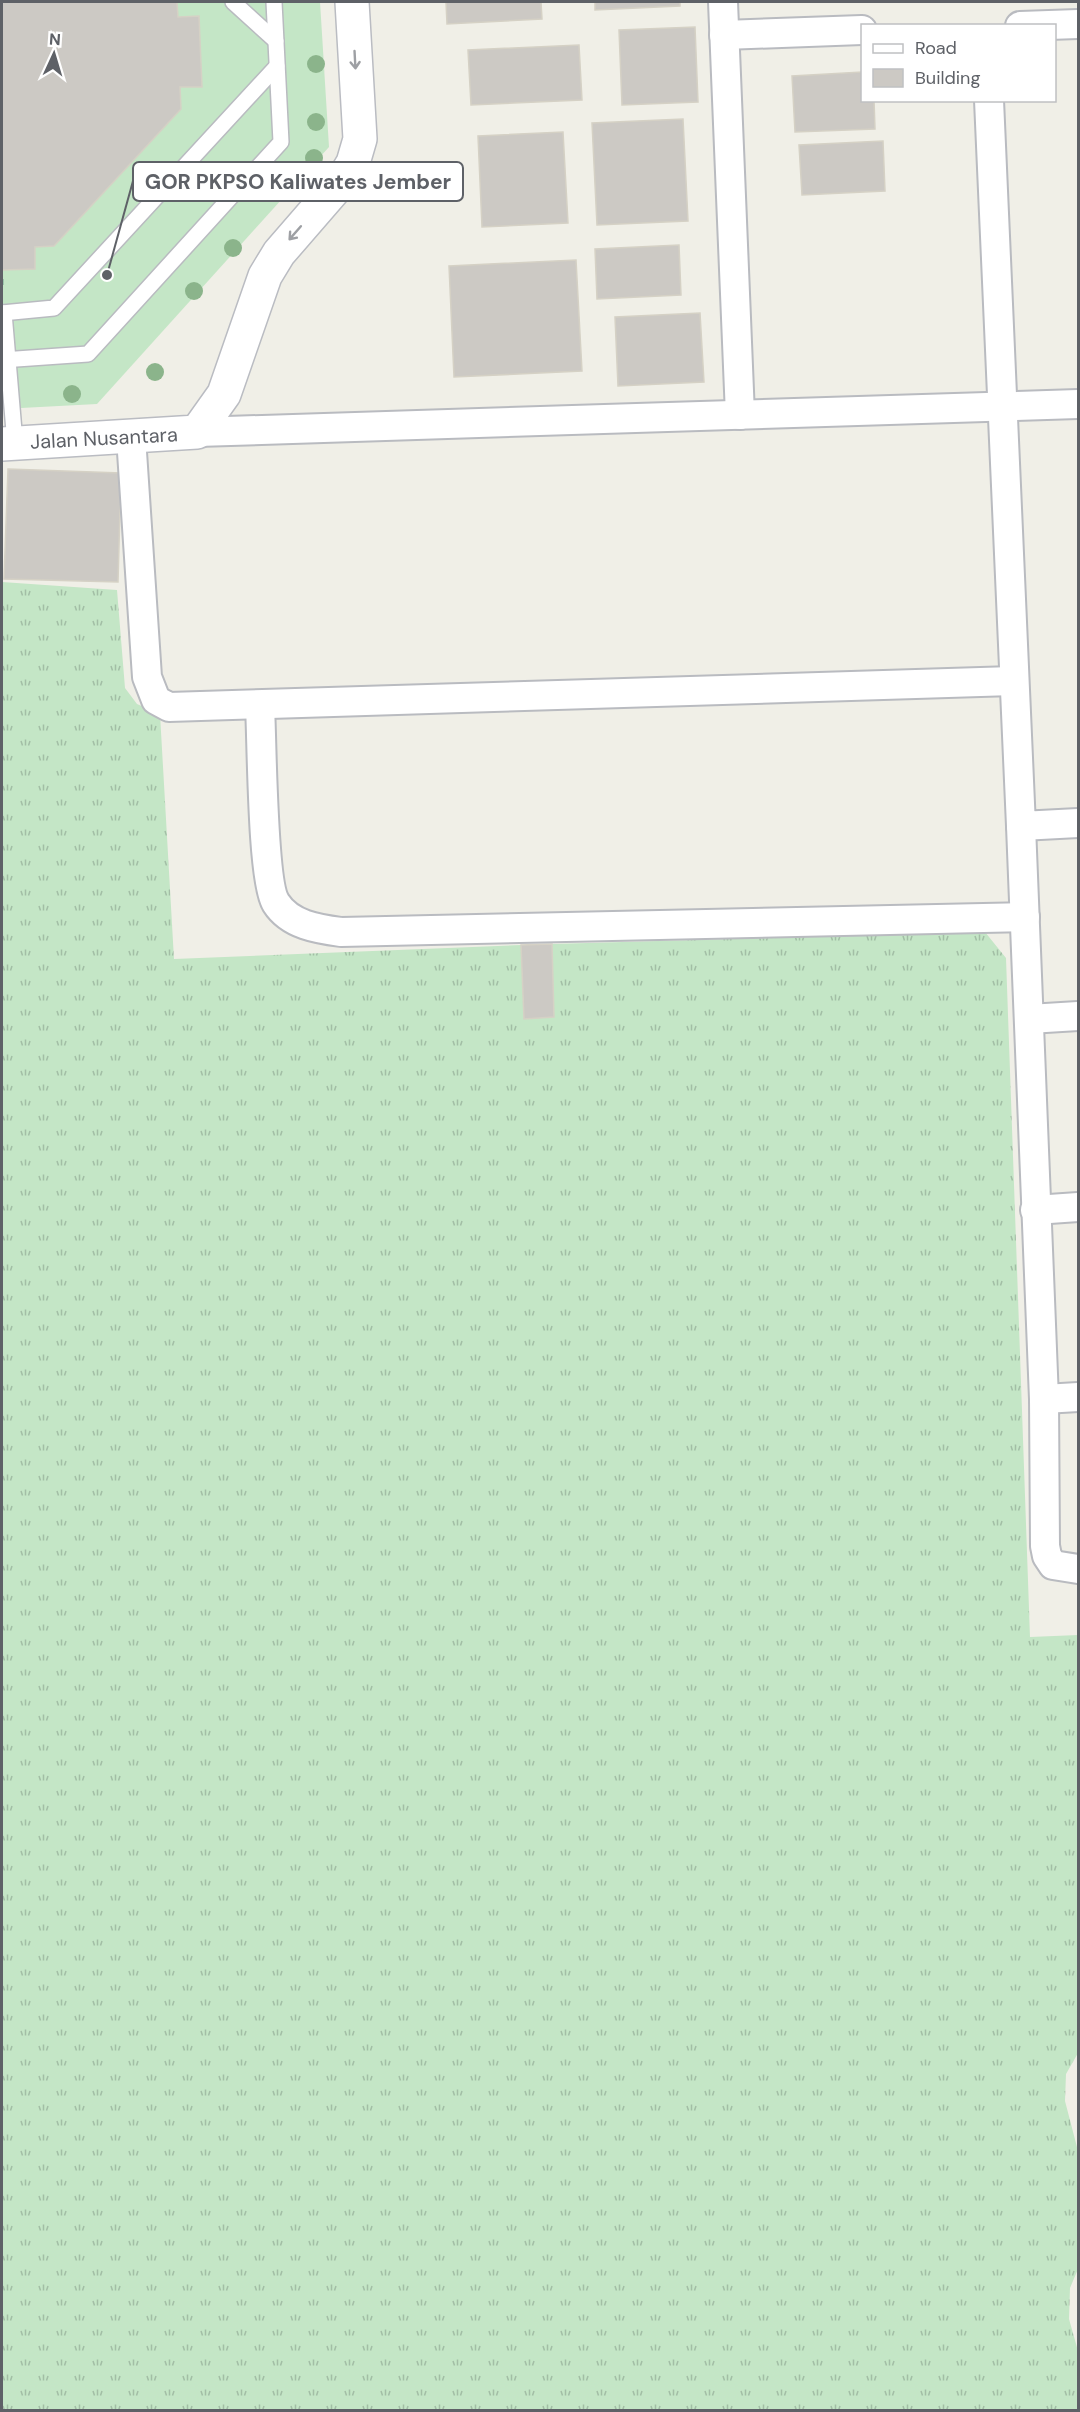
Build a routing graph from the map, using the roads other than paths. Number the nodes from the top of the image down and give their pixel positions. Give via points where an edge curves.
1 (233, 2) edge
2 (274, 2) edge
3 (352, 2) edge
4 (723, 2) edge
5 (1078, 24) edge
6 (1056, 25) edge
7 (861, 30) edge
8 (724, 35) junction
9 (276, 41) junction
10 (277, 66) junction
11 (989, 102) edge
12 (3, 313) edge
13 (5, 360) edge
14 (1078, 404) edge
15 (1000, 407) junction
16 (740, 415) junction
17 (197, 432) junction
18 (131, 437) junction
19 (8, 443) edge
20 (1013, 681) junction
21 (260, 706) junction
22 (1078, 823) edge
23 (1020, 826) junction
24 (1025, 917) junction
25 (1078, 1016) edge
26 (1029, 1019) junction
27 (1078, 1207) edge
28 (1035, 1210) junction
29 (1078, 1397) edge
30 (1044, 1399) junction
31 (1078, 1569) edge

1 - 9 lane
2 - 9 lane
3 -> 17 street, Jalan Nusantara via 360,139 353,163 279,253 265,276 224,394
4 - 8 street
5 - 6 street
7 - 8 street
8 - 16 street
9 - 10 lane
10 - 12 lane via 54,308
10 - 13 lane via 281,142 92,350 82,356
11 - 15 street
12 - 13 lane
13 - 19 lane
14 - 15 street
15 - 16 street
15 - 20 street
16 - 17 street
17 - 18 street, Jalan Nusantara
18 - 19 street, Jalan Nusantara
18 - 21 street via 151,692 169,707
20 - 21 street
20 - 23 street
21 - 24 street via 268,872 275,903 292,919 318,929 341,932
22 - 23 street
23 - 24 street
24 - 26 street
25 - 26 street
26 - 28 street
27 - 28 street
28 - 30 street
29 - 30 street
30 - 31 street via 1045,1546 1053,1565

